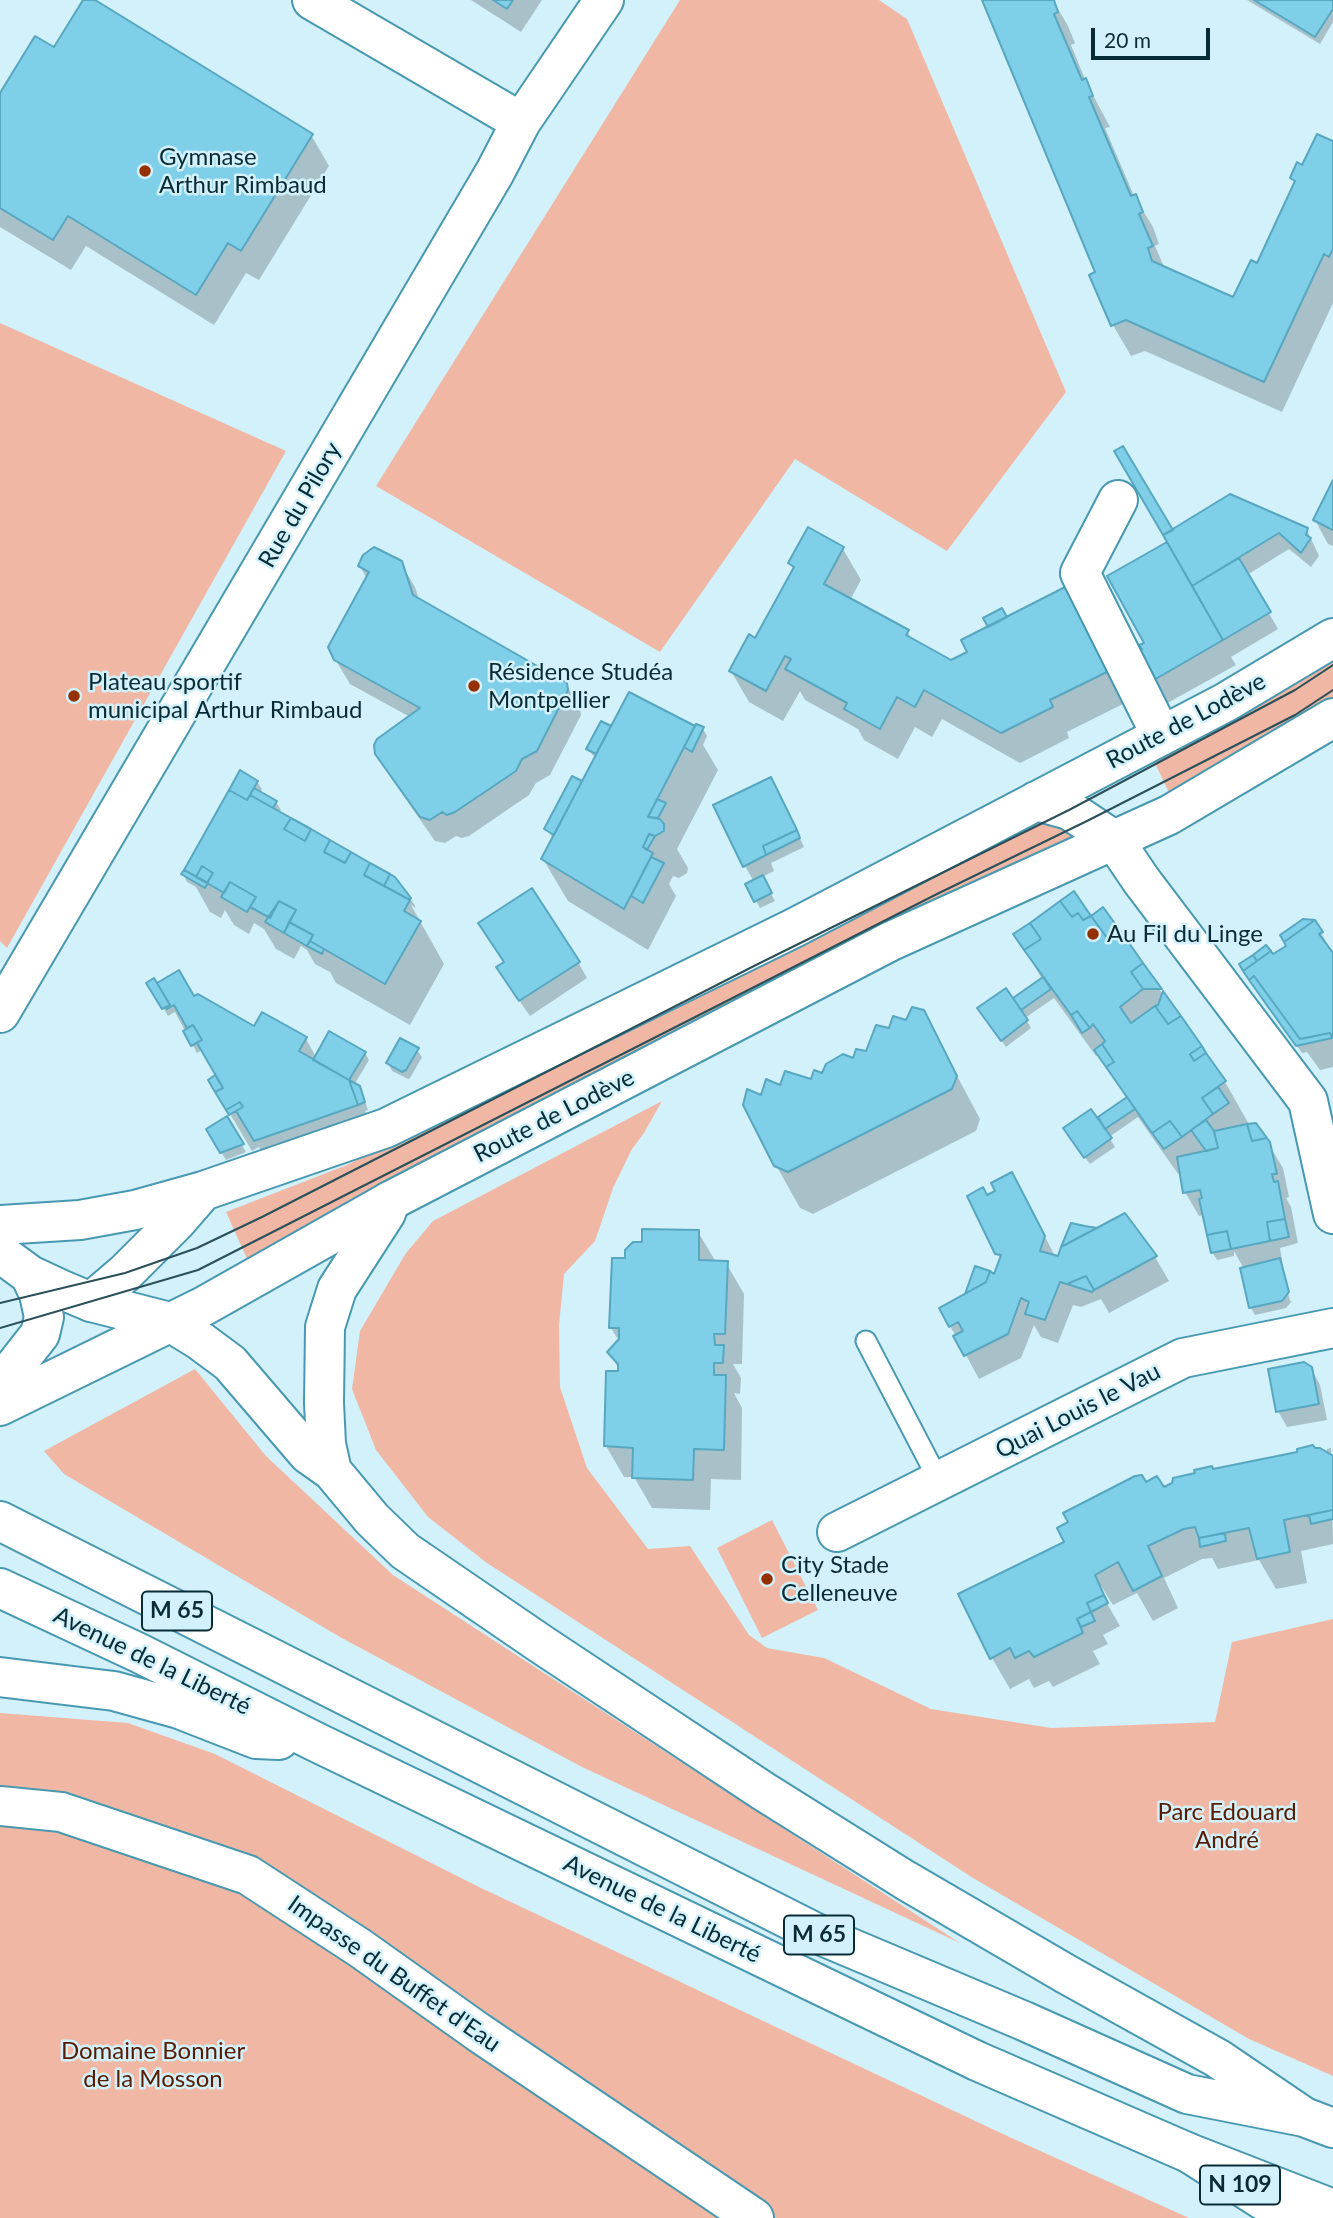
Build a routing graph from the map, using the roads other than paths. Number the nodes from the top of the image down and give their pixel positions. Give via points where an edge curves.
1 (312, 0) edge
2 (604, 0) edge
3 (521, 122) junction
4 (1118, 500) dead end
5 (1333, 638) edge
6 (1333, 718) edge
7 (1161, 735) junction
8 (1036, 801) junction
9 (1114, 840) junction
10 (0, 1013) edge
11 (1320, 1098) edge
12 (203, 1191) junction
13 (390, 1201) junction
14 (1333, 1214) edge
15 (0, 1225) edge
16 (15, 1264) edge
17 (91, 1302) junction
18 (170, 1322) junction
19 (1333, 1328) edge
20 (40, 1334) junction
21 (866, 1341) dead end
22 (0, 1356) edge
23 (0, 1385) edge
24 (0, 1406) edge
25 (332, 1471) junction
26 (939, 1480) junction
27 (0, 1521) edge
28 (836, 1532) dead end
29 (0, 1588) edge
30 (0, 1677) edge
31 (316, 1742) junction
32 (0, 1806) edge
33 (1319, 2122) edge
34 (1189, 2153) junction
35 (1333, 2208) edge
36 (754, 2218) edge
37 (1291, 2218) edge

1 - 3 main road
2 - 3 main road, Rue du Pilory
3 - 10 main road, Rue du Pilory
4 - 7 main road via 1080,573
5 - 7 main road, Route de Lodève
6 - 9 main road, Route de Lodève via 1169,815
7 - 8 main road, Route de Lodève
8 - 9 main road via 1069,810
8 - 12 main road, Route de Lodève via 794,928 386,1128
9 - 11 main road via 1141,880
9 - 13 main road, Route de Lodève via 891,941
11 - 14 main road
12 - 15 main road via 80,1220
12 - 17 main road, Route de Lodève
13 - 18 main road, Route de Lodève
13 - 25 main road, M 65 via 337,1289 325,1327 324,1403
16 - 17 main road
16 - 20 main road via 39,1294 44,1317
17 - 18 main road
17 - 20 main road, Route de Lodève
18 - 24 main road, Route de Lodève
18 - 25 main road, M 65 via 230,1363 308,1454
19 - 26 main road, Quai Louis le Vau via 1183,1359
20 - 22 main road, Route de Lodève
20 - 23 main road
21 - 26 lane
25 - 33 main road, M 65 via 405,1551 552,1652 905,1880 1217,2058
26 - 28 main road, Quai Louis le Vau
27 - 33 main road, Avenue de la Liberté / M 65 via 820,1935 1187,2094
29 - 31 main road, Avenue de la Liberté / M 65
30 - 31 main road, M 65 via 114,1692 179,1709 256,1739
31 - 34 main road, Avenue de la Liberté / M 65 via 977,2061
32 - 36 main road, Impasse du Buffet d'Eau via 61,1812 248,1875
34 - 35 main road, Avenue de la Liberté / M 65
34 - 37 main road, N 109

